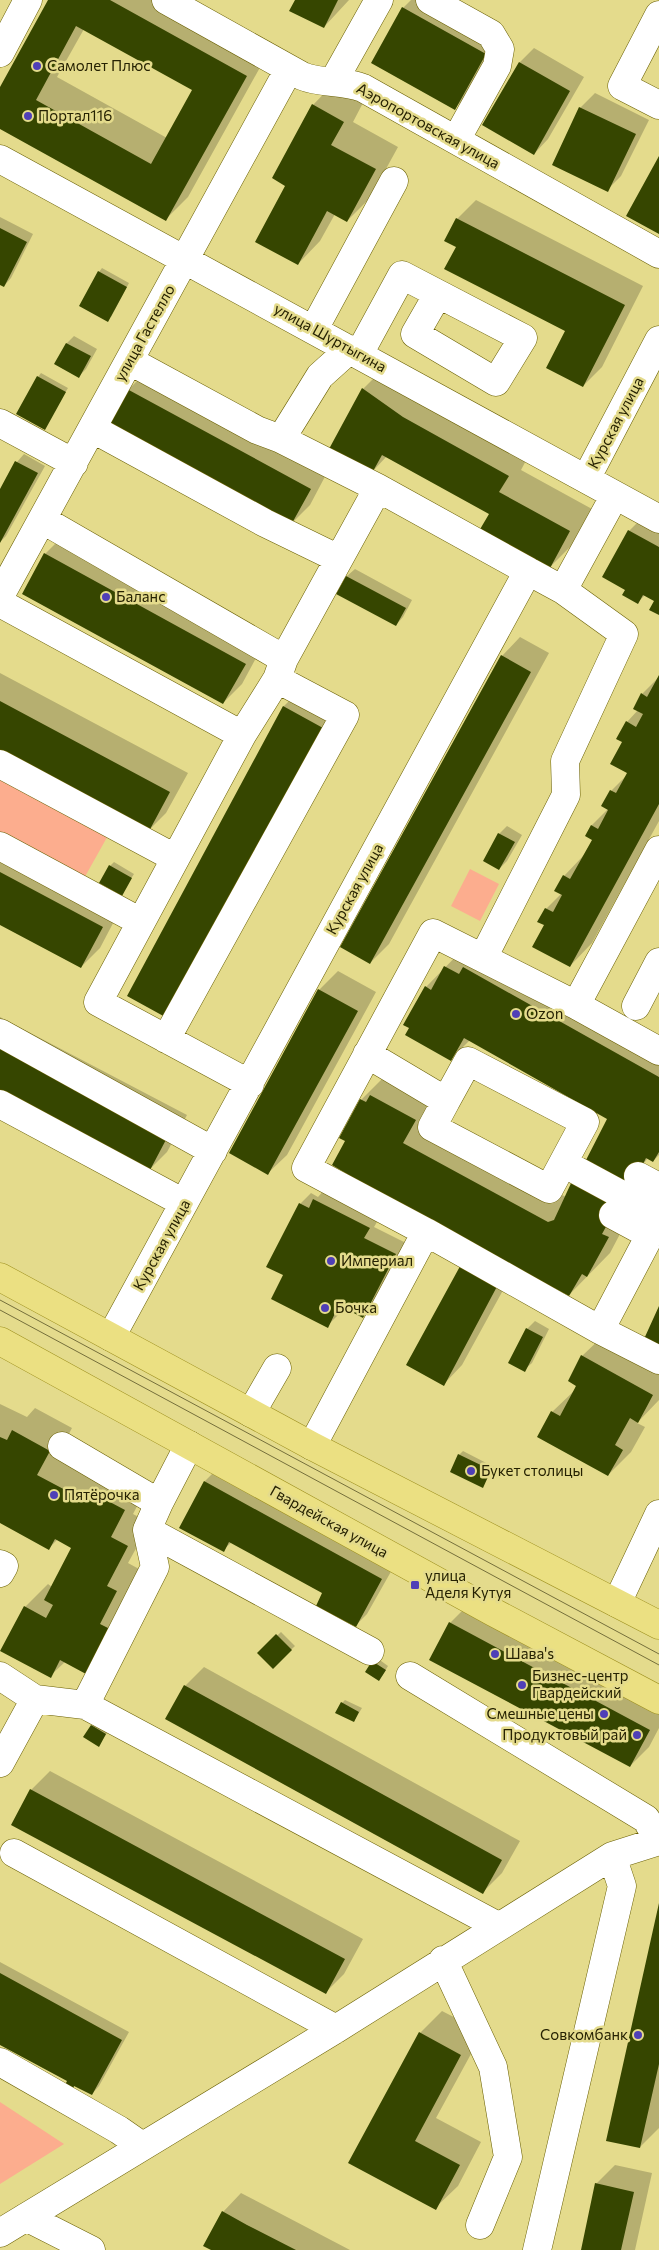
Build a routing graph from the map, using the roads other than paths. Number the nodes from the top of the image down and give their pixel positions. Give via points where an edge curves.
1 (28, 0) edge
2 (166, 0) edge
3 (379, 0) edge
4 (430, 0) edge
5 (659, 15) edge
6 (0, 53) edge
7 (289, 69) junction
8 (333, 82) junction
9 (659, 105) edge
10 (456, 140) junction
11 (0, 159) edge
12 (394, 181) dead end
13 (659, 254) edge
14 (186, 259) junction
15 (438, 294) dead end
16 (314, 329) junction
17 (659, 340) edge
18 (355, 352) junction
19 (130, 361) junction
20 (0, 423) edge
21 (92, 429) junction
22 (281, 439) junction
23 (74, 462) junction
24 (586, 479) junction
25 (378, 488) junction
26 (615, 495) junction
27 (659, 519) edge
28 (43, 520) junction
29 (339, 560) junction
30 (528, 571) junction
31 (563, 590) junction
32 (0, 596) edge
33 (0, 603) edge
34 (280, 669) junction
35 (242, 735) junction
36 (0, 764) edge
37 (0, 846) edge
38 (659, 850) edge
39 (175, 858) junction
40 (141, 922) junction
41 (483, 958) junction
42 (659, 962) edge
43 (581, 993) junction
44 (636, 1006) dead end
45 (0, 1033) edge
46 (166, 1039) junction
47 (659, 1051) edge
48 (367, 1054) junction
49 (250, 1084) junction
50 (446, 1101) junction
51 (0, 1104) edge
52 (213, 1151) junction
53 (563, 1164) junction
54 (184, 1203) junction
55 (613, 1214) dead end
56 (656, 1223) edge
57 (426, 1232) junction
58 (0, 1277) edge
59 (600, 1330) junction
60 (111, 1337) junction
61 (0, 1341) edge
62 (659, 1360) edge
63 (277, 1368) dead end
64 (251, 1413) junction
65 (189, 1445) junction
66 (62, 1446) dead end
67 (312, 1446) junction
68 (158, 1503) junction
69 (659, 1514) edge
70 (147, 1530) junction
71 (0, 1564) edge
72 (0, 1573) edge
73 (617, 1602) junction
74 (659, 1625) edge
75 (370, 1651) dead end
76 (0, 1676) edge
77 (410, 1676) dead end
78 (35, 1699) junction
79 (659, 1700) edge
80 (85, 1706) junction
81 (0, 1763) edge
82 (659, 1841) edge
83 (14, 1853) dead end
84 (612, 1856) junction
85 (498, 1926) junction
86 (443, 1960) junction
87 (336, 2029) junction
88 (0, 2062) edge
89 (142, 2146) junction
90 (26, 2217) junction
91 (480, 2225) dead end
92 (0, 2233) edge
93 (91, 2250) edge
94 (537, 2250) edge

1 - 6 street
2 - 7 street, Аэропортовская улица
3 - 8 street
4 - 10 street via 491,34 500,49 498,66
5 - 9 street via 622,86
7 - 8 street, Аэропортовская улица via 310,79
7 - 14 street, улица Гастелло
8 - 10 street, Аэропортовская улица via 363,88
10 - 13 street, Аэропортовская улица
11 - 14 street, улица Шуртыгина
12 - 16 street
14 - 16 street, улица Шуртыгина
14 - 19 street, улица Гастелло
15 - 18 street via 402,275
16 - 18 street, улица Шуртыгина
17 - 24 street, Курская улица
18 - 22 street via 320,376
18 - 24 street, улица Шуртыгина
19 - 21 street, улица Гастелло
19 - 22 street via 257,430
20 - 23 street
21 - 23 street, улица Гастелло
21 - 29 street
22 - 25 street
23 - 28 street, улица Гастелло
24 - 26 street, улица Шуртыгина
25 - 29 street
25 - 30 street
26 - 27 street, улица Шуртыгина
26 - 31 street
28 - 32 street, улица Гастелло
28 - 34 street
29 - 34 street
30 - 31 street
30 - 49 street, Курская улица
31 - 41 street via 624,634 565,761 566,795
33 - 35 street
34 - 35 street
34 - 46 street via 345,715
35 - 39 street
36 - 39 street
37 - 40 street
38 - 43 street
39 - 40 street
40 - 46 street via 98,1002
41 - 43 street
41 - 48 street via 433,933
42 - 44 street
43 - 47 street
45 - 52 street
46 - 49 street
48 - 50 street
48 - 57 street via 306,1168
49 - 52 street, Курская улица
50 - 53 street via 432,1127 549,1189
50 - 53 street via 468,1061 584,1122
51 - 54 street
52 - 54 street, Курская улица
53 - 56 street
54 - 60 street, Курская улица
55 - 56 street
56 - 59 street
57 - 59 street
57 - 67 street
58 - 60 main road
59 - 62 street
60 - 64 main road
61 - 65 main road, Гвардейская улица
63 - 64 street
64 - 67 main road
65 - 68 street
65 - 79 main road, Гвардейская улица
66 - 68 street
67 - 73 main road
68 - 70 street
69 - 73 street
70 - 75 street
70 - 80 street via 155,1566
71 - 72 street via 4,1566
73 - 74 main road
76 - 78 street
77 - 82 street via 646,1819
78 - 80 street
78 - 81 street
80 - 85 street
82 - 84 street
83 - 87 street
84 - 85 street
84 - 94 street via 622,1886
85 - 86 street
86 - 87 street
86 - 91 street via 493,2067 508,2158
87 - 89 street
88 - 89 street
89 - 90 street
90 - 92 street
90 - 93 street

